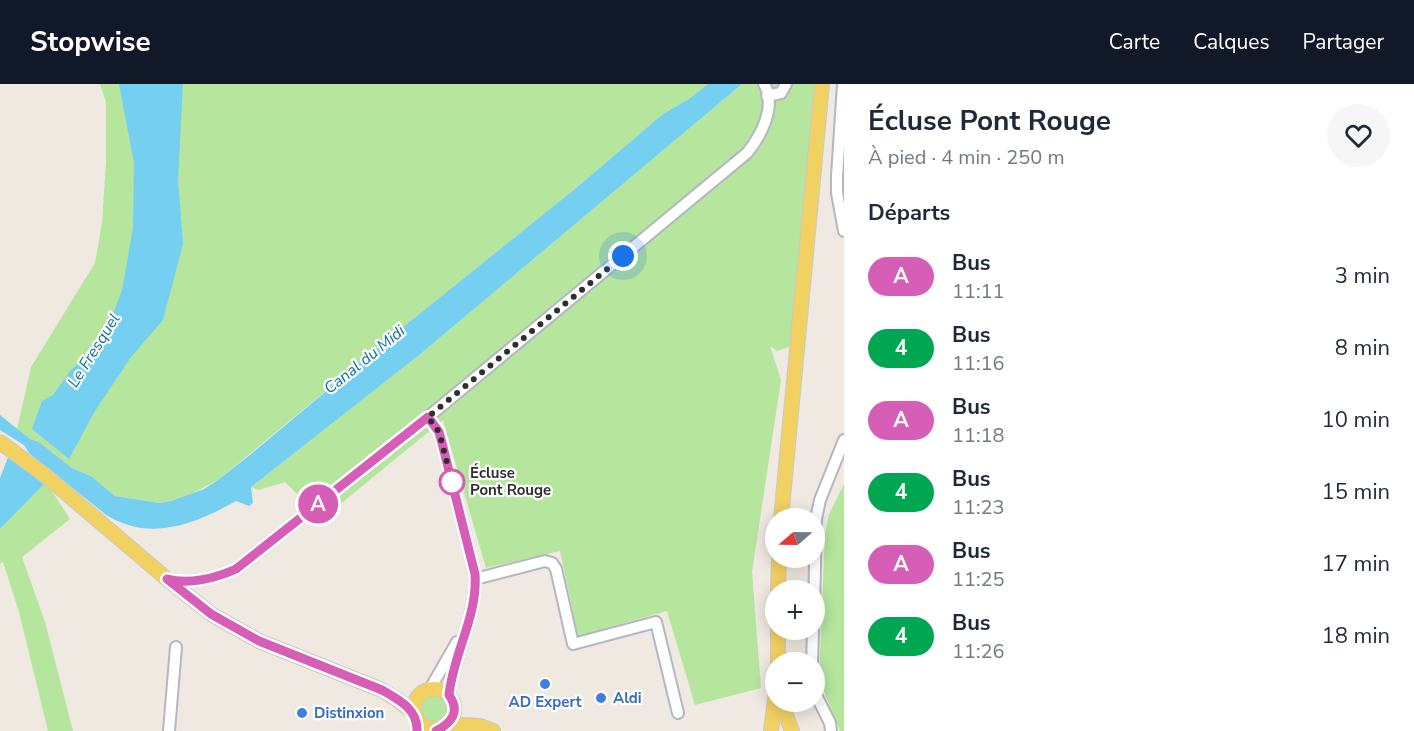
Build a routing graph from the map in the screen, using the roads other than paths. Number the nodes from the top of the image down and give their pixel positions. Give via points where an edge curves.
1 (764, 84) edge
2 (786, 84) edge
3 (822, 84) edge
4 (843, 84) edge
5 (767, 96) junction
6 (844, 231) edge
7 (428, 417) junction
8 (844, 440) edge
9 (6, 446) edge
10 (782, 508) edge
11 (167, 579) junction
12 (476, 579) junction
13 (815, 580) edge
14 (469, 620) junction
15 (176, 647) dead end
16 (382, 690) junction
17 (425, 691) junction
18 (452, 701) junction
19 (773, 712) edge
20 (785, 712) edge
21 (824, 712) edge
22 (678, 713) dead end
23 (416, 722) edge
24 (440, 728) edge
25 (486, 729) edge
26 (169, 731) edge
27 (771, 731) edge
28 (792, 731) edge
29 (831, 731) edge

1 - 5 street
2 - 5 street via 781,93
3 - 10 main road
4 - 6 street via 837,176
5 - 7 street via 765,123 747,153
7 - 11 street via 236,569 217,578
7 - 12 street via 439,432
8 - 13 street via 816,519
9 - 11 main road
11 - 16 main road via 211,614 259,641
12 - 14 street
12 - 22 street via 545,561 552,563 573,644 656,621
14 - 17 street
14 - 18 street via 451,679
15 - 26 street
16 - 17 main road
16 - 23 main road via 398,700
17 - 18 main road via 443,691
17 - 23 main road via 416,699
18 - 24 main road via 454,714
18 - 25 main road
19 - 27 main road
20 - 28 main road
21 - 29 street
23 - 24 main road via 430,729
24 - 25 main road

